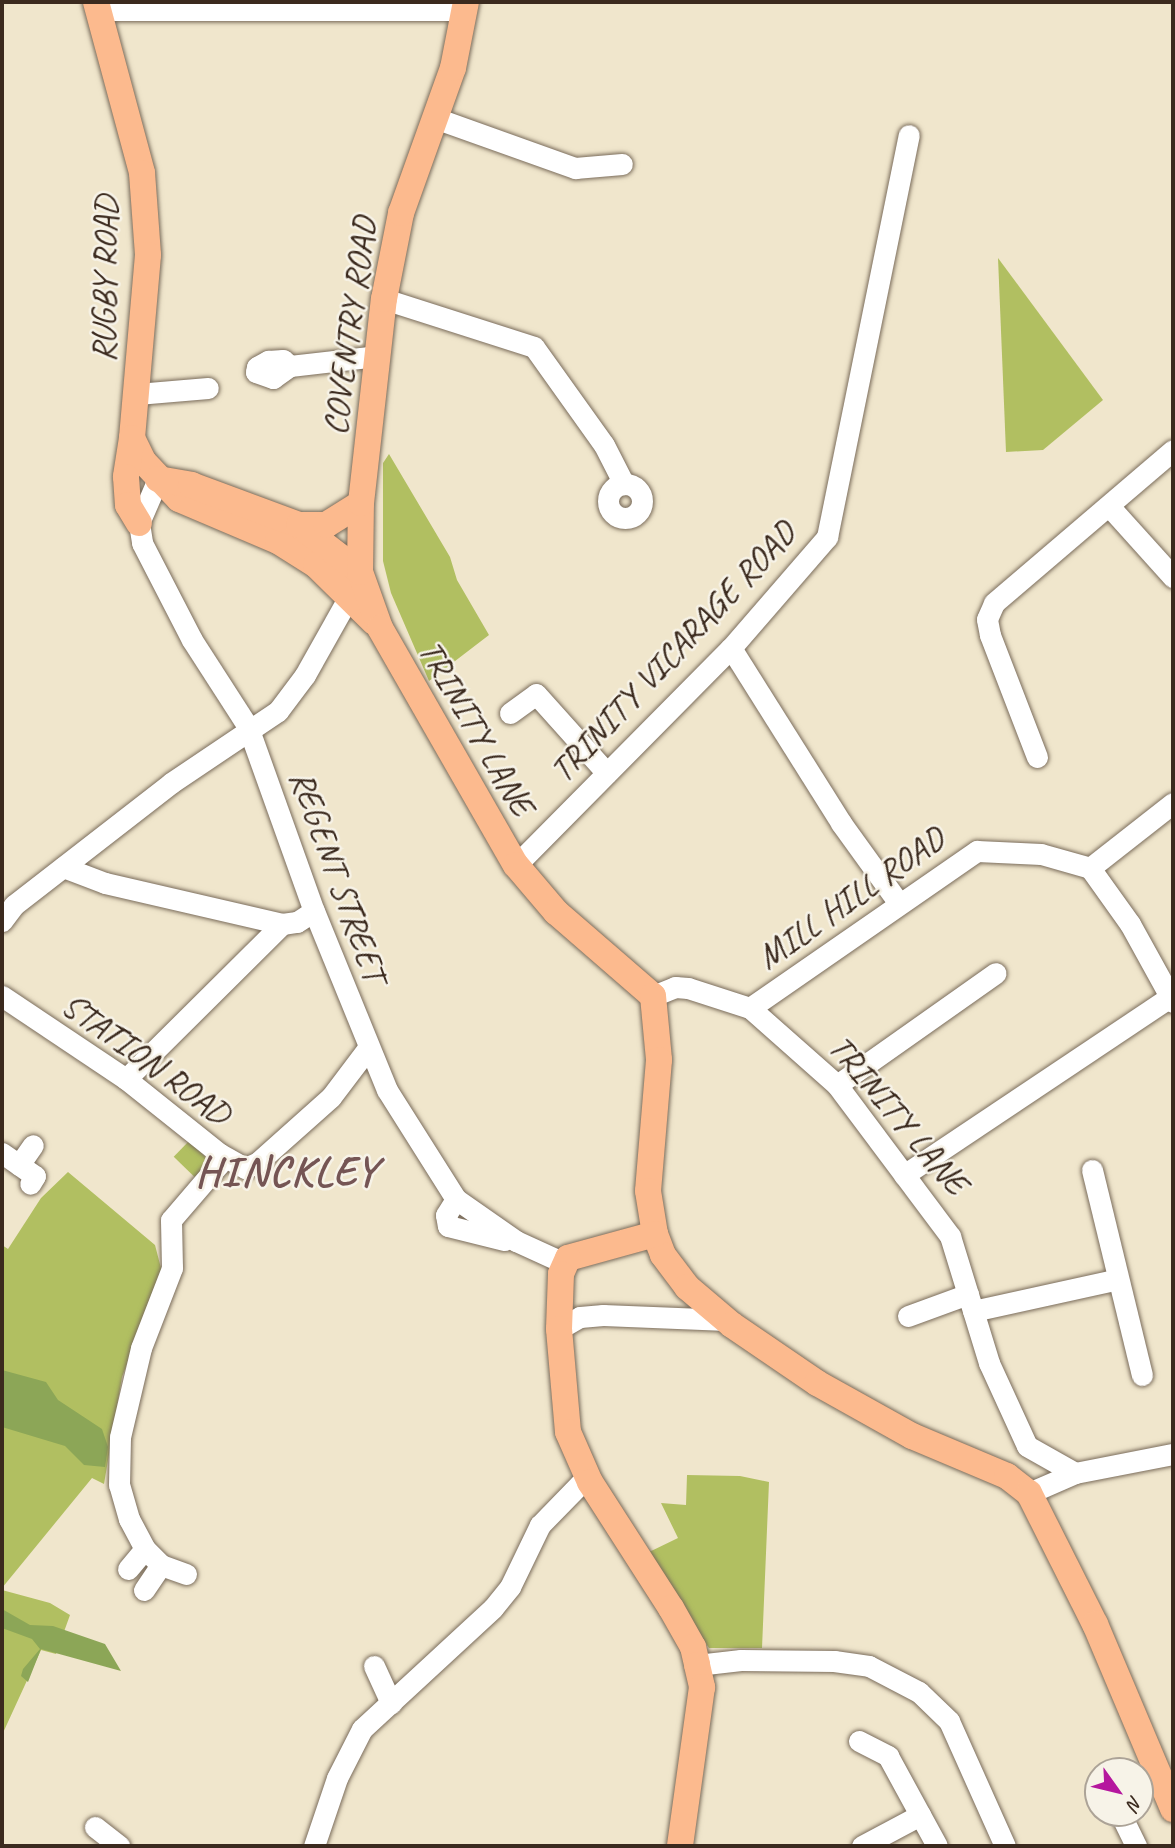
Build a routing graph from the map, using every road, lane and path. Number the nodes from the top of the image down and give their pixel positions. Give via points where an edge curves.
1 (98, 6) edge
2 (466, 6) edge
3 (435, 118) junction
4 (909, 135) dead end
5 (620, 161) dead end
6 (384, 299) junction
7 (378, 356) junction
8 (290, 366) dead end
9 (208, 388) dead end
10 (136, 394) junction
11 (132, 439) junction
12 (1173, 450) edge
13 (158, 480) junction
14 (624, 484) dead end
15 (361, 503) junction
16 (1109, 506) junction
17 (139, 523) junction
18 (299, 524) junction
19 (360, 572) junction
20 (1173, 577) edge
21 (350, 598) junction
22 (380, 628) junction
23 (731, 649) junction
24 (510, 713) dead end
25 (248, 727) junction
26 (1037, 757) dead end
27 (607, 774) junction
28 (1173, 803) edge
29 (516, 865) junction
30 (63, 867) junction
31 (1090, 868) junction
32 (898, 902) junction
33 (314, 911) junction
34 (2, 921) edge
35 (282, 924) junction
36 (996, 973) dead end
37 (2, 996) edge
38 (653, 996) junction
39 (1172, 998) edge
40 (750, 1008) junction
41 (368, 1048) junction
42 (126, 1079) junction
43 (837, 1085) junction
44 (33, 1145) dead end
45 (220, 1154) junction
46 (17, 1167) edge
47 (1092, 1170) dead end
48 (904, 1175) junction
49 (655, 1234) junction
50 (565, 1263) junction
51 (1118, 1279) junction
52 (971, 1302) junction
53 (908, 1316) dead end
54 (727, 1320) junction
55 (559, 1329) junction
56 (1142, 1375) dead end
57 (1173, 1454) edge
58 (1075, 1473) junction
59 (590, 1482) junction
60 (1029, 1493) junction
61 (145, 1549) junction
62 (161, 1565) junction
63 (128, 1569) dead end
64 (186, 1574) dead end
65 (144, 1590) dead end
66 (698, 1665) junction
67 (374, 1666) dead end
68 (391, 1703) junction
69 (859, 1741) dead end
70 (1173, 1809) edge
71 (920, 1815) junction
72 (1127, 1827) edge
73 (96, 1828) dead end
74 (119, 1846) edge
75 (314, 1846) edge
76 (680, 1846) edge
77 (862, 1846) edge
78 (937, 1846) edge
79 (1005, 1846) edge
80 (1136, 1846) edge

1 - 2 street
1 - 10 main road, RUGBY ROAD via 142,173 148,255
2 - 3 main road, COVENTRY ROAD via 453,68
3 - 5 street via 575,168
3 - 6 main road, COVENTRY ROAD via 401,213
4 - 23 street, TRINITY VICARAGE ROAD via 827,537
6 - 7 main road, COVENTRY ROAD
6 - 14 street via 534,347 604,445
7 - 8 street
7 - 15 main road, COVENTRY ROAD
9 - 10 street
10 - 11 main road, RUGBY ROAD
11 - 13 main road
11 - 17 main road, RUGBY ROAD via 125,477 128,505
12 - 16 street
13 - 17 street
13 - 18 main road via 191,485
13 - 21 main road, TRINITY LANE via 179,499 278,541 316,565
15 - 18 main road via 326,525
15 - 19 main road, COVENTRY ROAD
16 - 20 street
16 - 26 street via 994,603 987,619
17 - 25 street, RUGBY ROAD via 142,543 192,640
18 - 19 main road
19 - 21 street, COVENTRY ROAD
19 - 22 main road, TRINITY LANE
21 - 22 main road, TRINITY LANE
21 - 25 street, COVENTRY ROAD via 278,711
22 - 29 main road, TRINITY LANE
23 - 27 street, TRINITY VICARAGE ROAD
23 - 32 street via 841,823
24 - 27 street via 537,694
25 - 30 street, COVENTRY ROAD
25 - 33 street, REGENT STREET
27 - 29 street, TRINITY VICARAGE ROAD
28 - 31 street
29 - 38 main road, TRINITY LANE via 556,912
30 - 34 street, COVENTRY ROAD via 14,905
30 - 35 street via 104,883
31 - 32 street, MILL HILL ROAD via 1041,854 977,850 941,878
31 - 39 street via 1130,924
32 - 40 street, MILL HILL ROAD
33 - 35 street via 297,922
33 - 41 street, REGENT STREET
35 - 42 street
36 - 43 street
37 - 42 street, STATION ROAD
38 - 40 street, TRINITY LANE via 675,987 688,988
38 - 49 main road via 659,1060 648,1191
39 - 48 street
40 - 43 street, TRINITY LANE
41 - 45 street, STATION ROAD via 331,1097 253,1165 237,1166
41 - 50 street, REGENT STREET via 402,1118 456,1199 446,1215 448,1226 493,1240 516,1241
42 - 45 street, STATION ROAD
43 - 48 street, TRINITY LANE
44 - 46 street
45 - 61 street via 219,1164 171,1220 172,1268 141,1348 120,1437 119,1485 129,1519
47 - 51 street
48 - 52 street, TRINITY LANE via 950,1236
49 - 50 main road via 575,1254
49 - 54 main road via 687,1287
50 - 55 main road
51 - 52 street
51 - 56 street
52 - 53 street
52 - 58 street, TRINITY LANE via 989,1363 1027,1446
54 - 55 street via 603,1315 580,1317
54 - 60 main road via 839,1396 912,1436 1007,1476
55 - 59 main road via 568,1432
57 - 58 street
58 - 60 street
59 - 66 main road via 684,1630
59 - 68 street via 580,1484 540,1525 510,1587 493,1608
60 - 70 main road via 1095,1624
61 - 62 street
61 - 63 street
62 - 64 street
62 - 65 street
66 - 76 main road via 702,1687
66 - 79 street via 741,1660 834,1661 869,1666 919,1692 949,1721
67 - 68 street
68 - 75 street via 362,1729 337,1778
69 - 71 street via 888,1756
71 - 77 street
71 - 78 street
72 - 80 street
73 - 74 street

